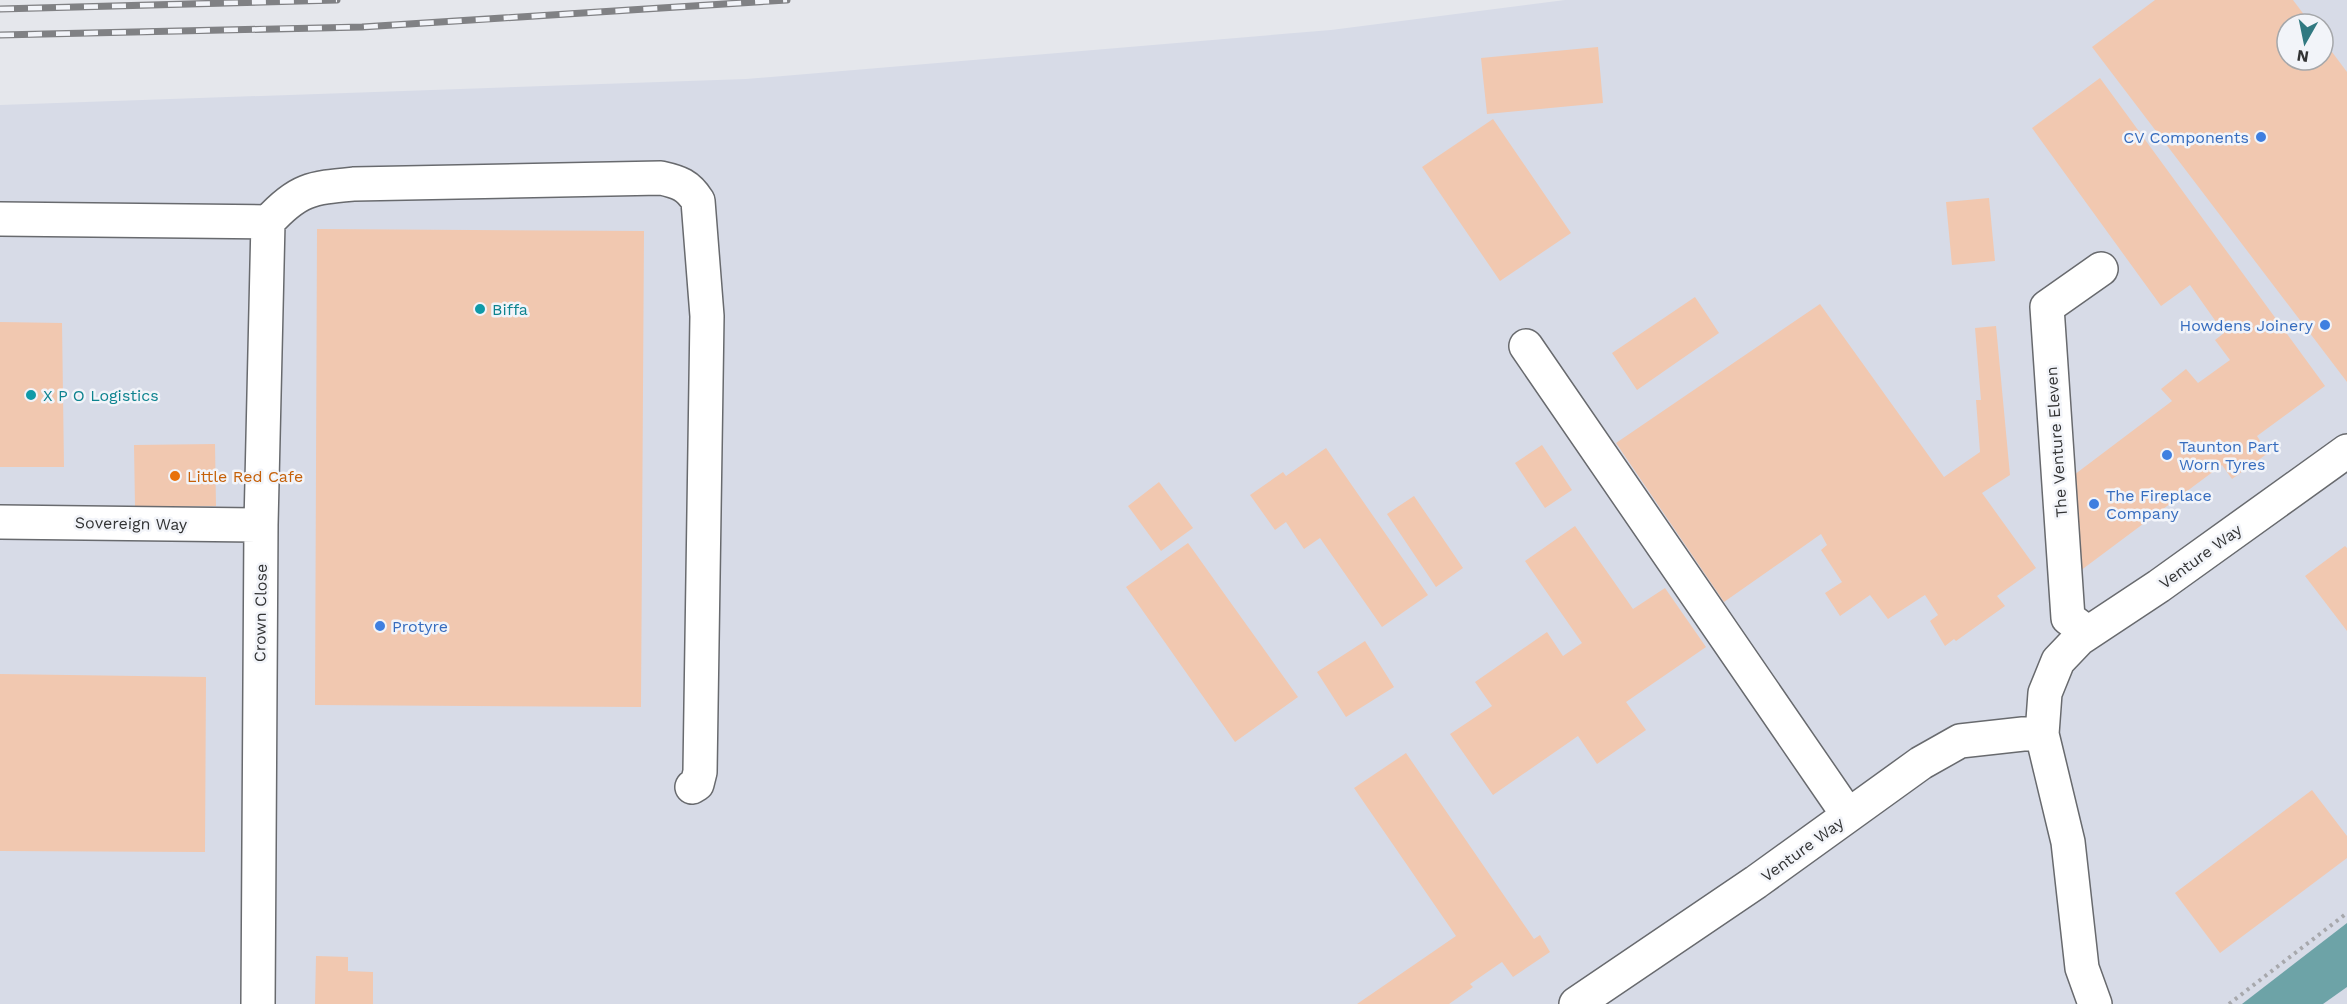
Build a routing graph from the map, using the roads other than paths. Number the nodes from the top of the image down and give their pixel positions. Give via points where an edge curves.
1 (0, 219) edge
2 (268, 222) junction
3 (2101, 269) dead end
4 (1526, 346) dead end
5 (2347, 451) edge
6 (0, 522) edge
7 (261, 525) junction
8 (2088, 633) junction
9 (2042, 734) junction
10 (692, 787) dead end
11 (1848, 814) junction
12 (258, 1004) edge
13 (1575, 1004) edge
14 (2095, 1004) edge

1 - 2 street
2 - 7 street, Crown Close
2 - 10 street via 298,195 312,188 354,184 662,178 691,190 698,201 701,223 707,316 700,772
3 - 8 street, The Venture Eleven via 2047,307 2068,618
4 - 11 street
5 - 8 street, Venture Way
6 - 7 street, Sovereign Way
7 - 12 street, Crown Close
8 - 9 street, Venture Way via 2058,661 2044,693
9 - 11 street, Venture Way via 1960,741
9 - 14 street, Venture Way via 2068,842 2082,968
11 - 13 street, Venture Way via 1756,882

